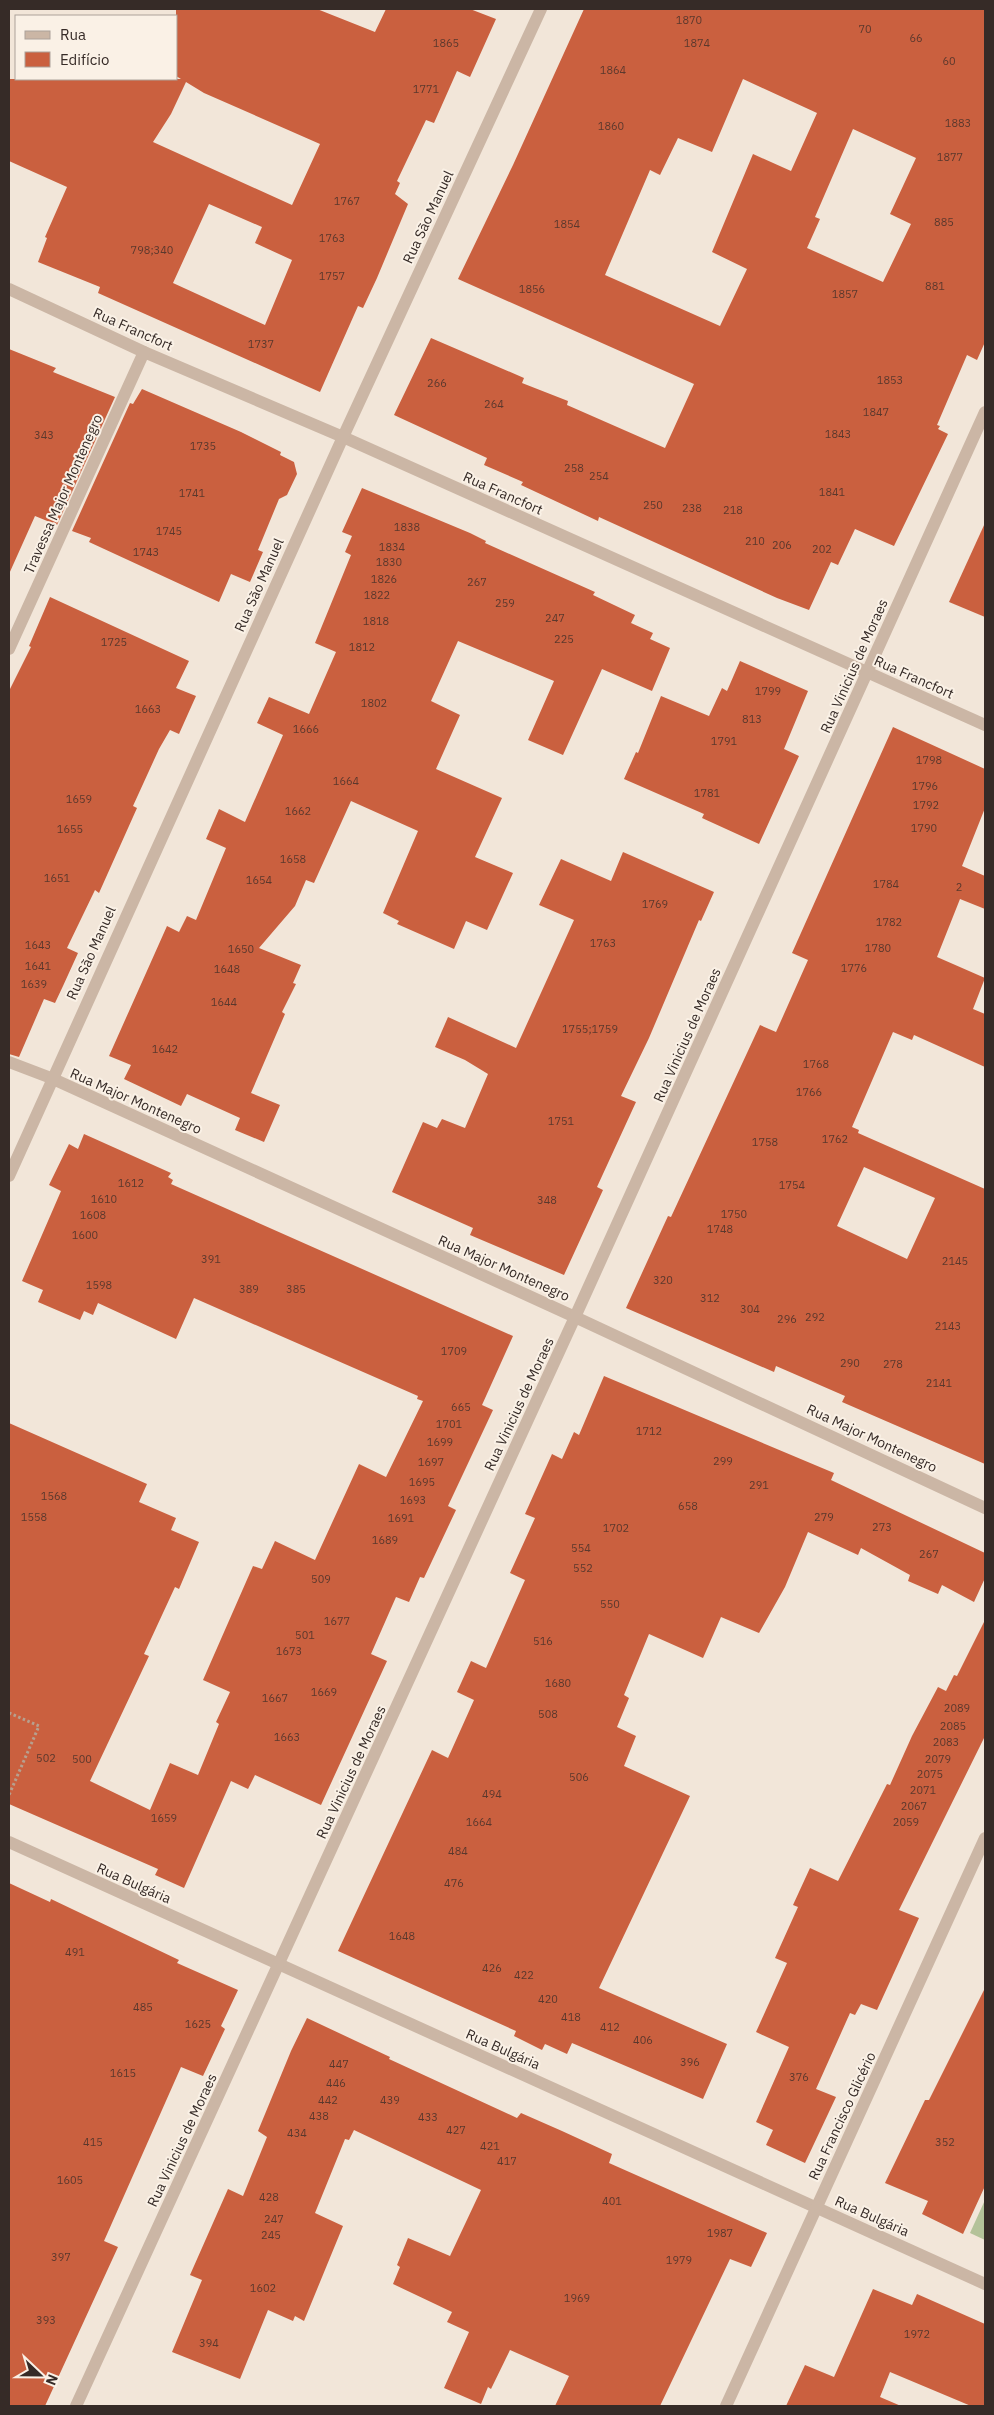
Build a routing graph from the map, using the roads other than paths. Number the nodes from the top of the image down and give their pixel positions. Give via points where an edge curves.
1 (541, 9) edge
2 (9, 289) edge
3 (144, 352) junction
4 (985, 412) edge
5 (342, 436) junction
6 (9, 649) edge
7 (867, 673) junction
8 (985, 725) edge
9 (9, 1062) edge
10 (51, 1078) junction
11 (9, 1176) edge
12 (575, 1317) junction
13 (985, 1508) edge
14 (985, 1838) edge
15 (9, 1842) edge
16 (279, 1964) junction
17 (817, 2207) junction
18 (985, 2284) edge
19 (76, 2406) edge
20 (726, 2406) edge

1 - 5 street, Rua São Manuel
2 - 3 street, Rua Francfort
3 - 5 street, Rua Francfort
3 - 6 street, Travessa Major Montenegro
4 - 7 street, Rua Vinicius de Moraes
5 - 7 street, Rua Francfort
5 - 10 street, Rua São Manuel
7 - 8 street, Rua Francfort
7 - 12 street, Rua Vinicius de Moraes
9 - 10 street, Rua Major Montenegro
10 - 11 street, Rua São Manuel
10 - 12 street, Rua Major Montenegro
12 - 13 street, Rua Major Montenegro
12 - 16 street, Rua Vinicius de Moraes
14 - 17 street, Rua Francisco Glicério
15 - 16 street, Rua Bulgária
16 - 17 street, Rua Bulgária
16 - 19 street, Rua Vinicius de Moraes
17 - 18 street, Rua Bulgária
17 - 20 street, Rua Francisco Glicério

